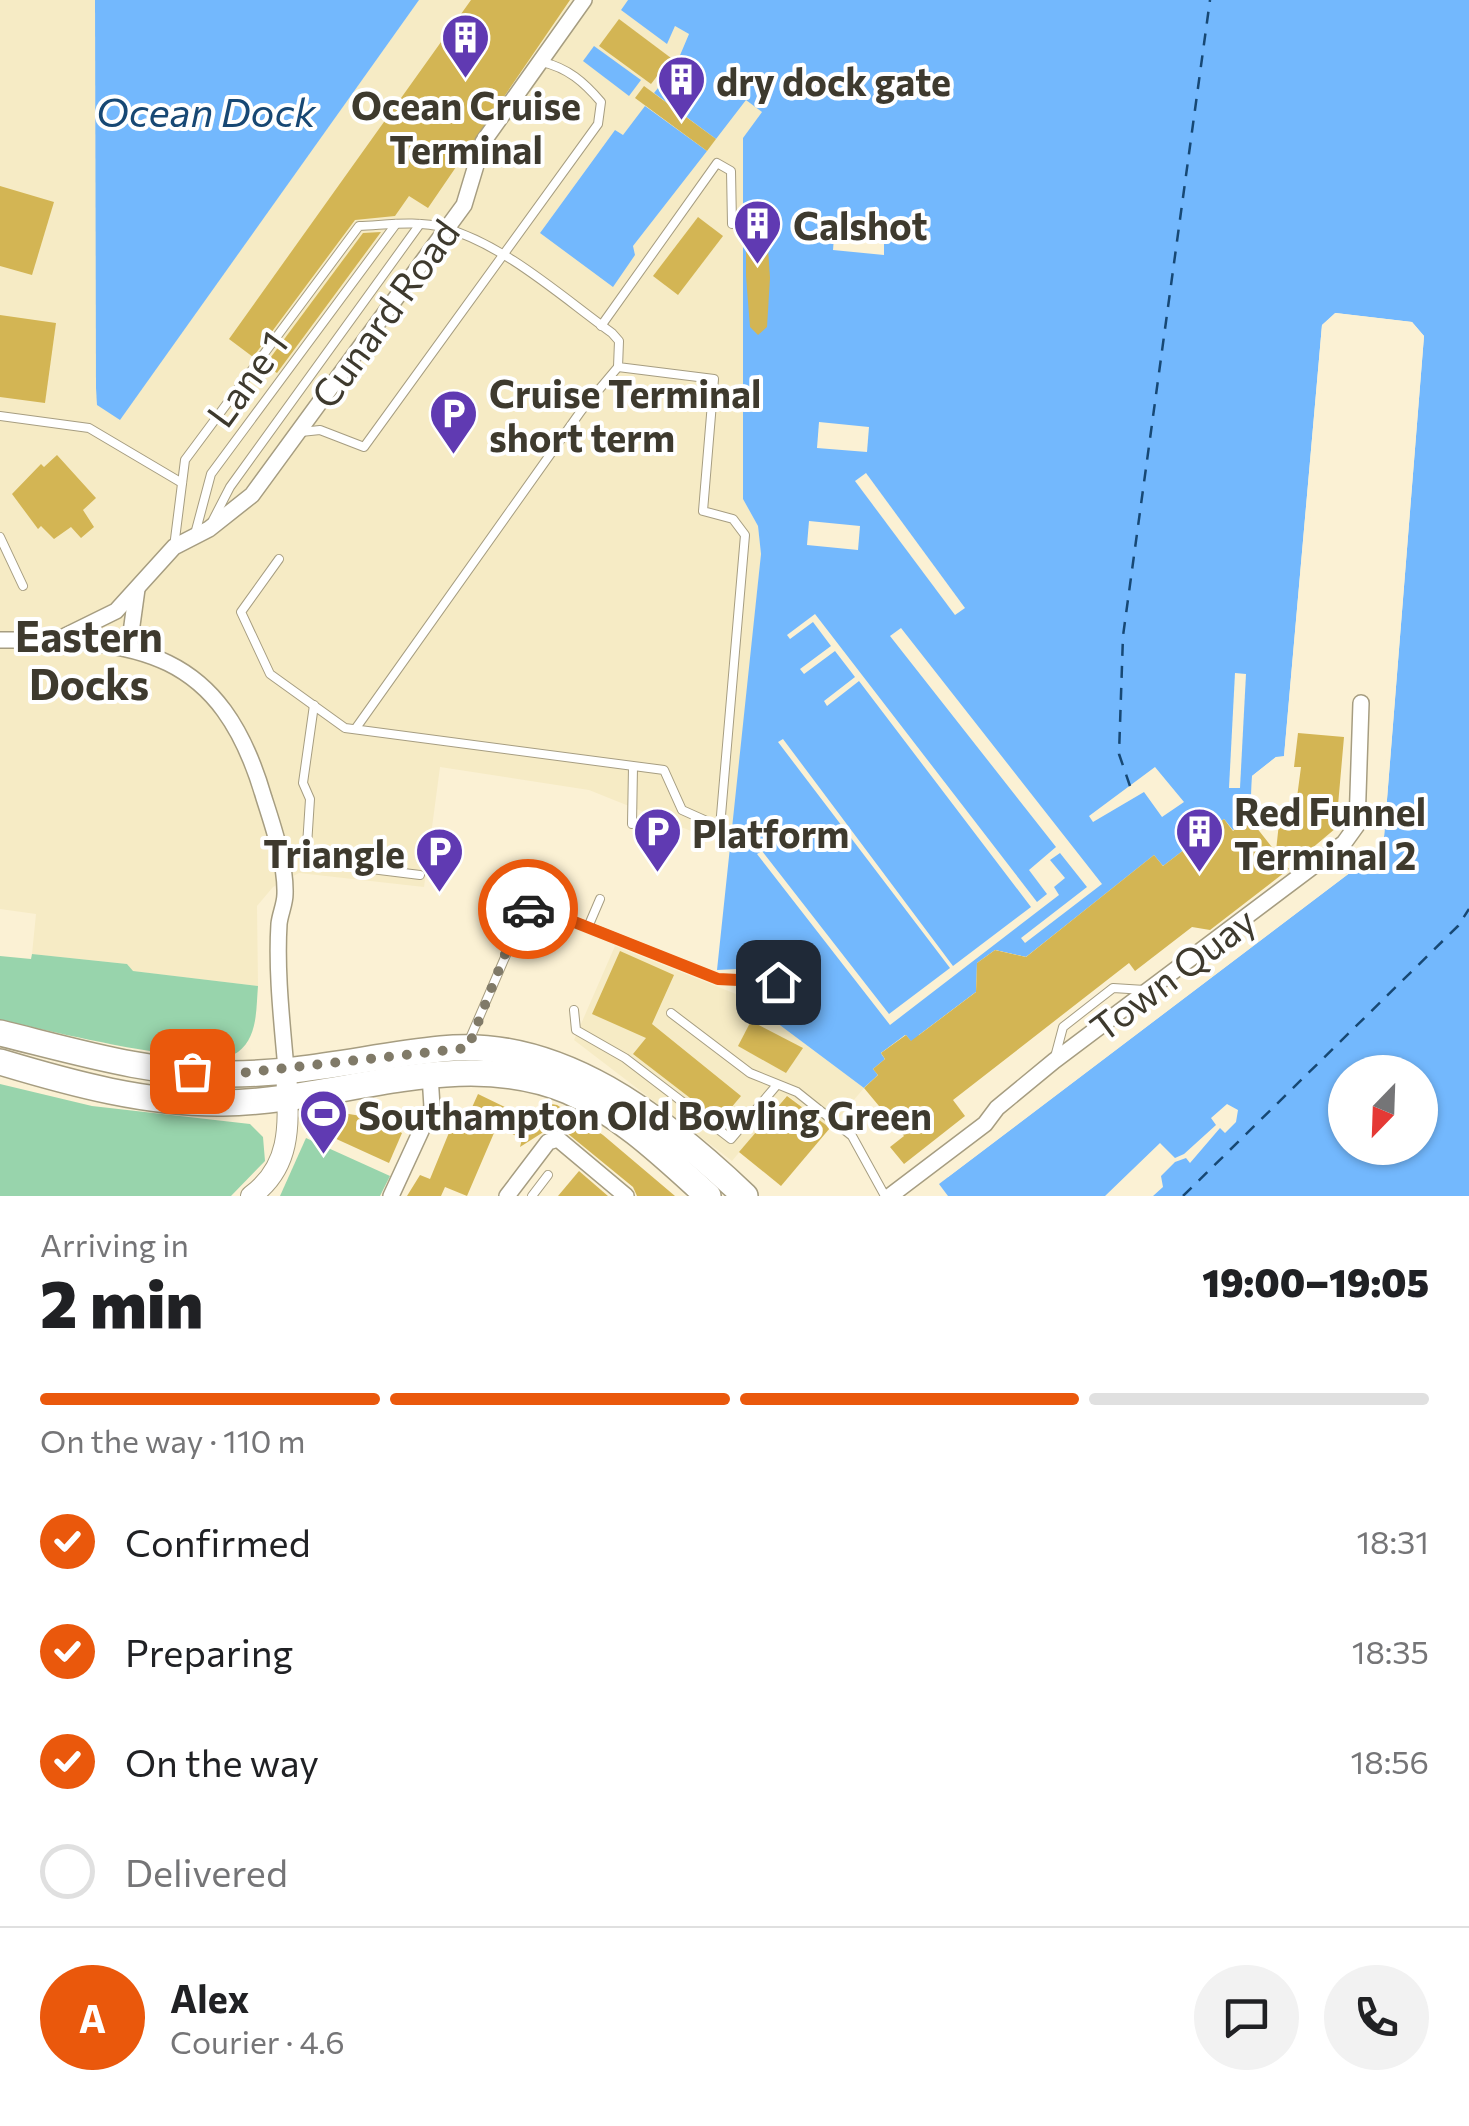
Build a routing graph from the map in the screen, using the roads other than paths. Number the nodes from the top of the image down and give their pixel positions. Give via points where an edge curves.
1 (584, 0) edge
2 (540, 61) junction
3 (396, 224) junction
4 (420, 224) junction
5 (732, 224) dead end
6 (448, 228) junction
7 (502, 256) junction
8 (602, 326) junction
9 (618, 367) junction
10 (0, 416) edge
11 (296, 433) junction
12 (182, 484) junction
13 (202, 531) junction
14 (0, 536) edge
15 (174, 547) junction
16 (278, 559) dead end
17 (24, 586) dead end
18 (137, 588) junction
19 (0, 640) edge
20 (57, 640) junction
21 (130, 647) junction
22 (1361, 703) dead end
23 (314, 705) junction
24 (356, 728) junction
25 (634, 766) junction
26 (632, 824) dead end
27 (420, 875) dead end
28 (600, 899) dead end
29 (588, 927) junction
30 (778, 982) dead end
31 (574, 1010) dead end
32 (671, 1013) dead end
33 (0, 1032) edge
34 (468, 1048) junction
35 (0, 1062) edge
36 (286, 1069) junction
37 (430, 1076) junction
38 (776, 1086) junction
39 (287, 1099) junction
40 (548, 1175) dead end
41 (897, 1194) edge
42 (252, 1196) edge
43 (391, 1196) edge
44 (506, 1196) edge
45 (532, 1196) edge
46 (626, 1196) edge
47 (708, 1196) edge
48 (745, 1196) edge

1 - 2 street, Cunard Road
2 - 6 street, Cunard Road via 483,142 470,190
2 - 7 lane via 584,82 601,102 598,124
3 - 4 lane
3 - 12 lane, Lane 1 via 359,226 185,460
3 - 13 lane via 211,474
4 - 6 lane
4 - 13 lane
5 - 8 lane via 732,171 717,164
6 - 7 lane
6 - 11 street, Cunard Road
7 - 8 lane
7 - 11 lane via 364,447 320,430
8 - 9 lane via 619,341
9 - 24 lane
9 - 25 lane via 714,379 702,511 733,519 745,535 720,827 682,810 664,770
10 - 12 lane via 88,428
11 - 13 street, Cunard Road via 252,495
12 - 15 lane, Lane 1
13 - 15 street, Cunard Road
14 - 17 lane
15 - 18 street, Cunard Road
16 - 23 lane via 240,612 270,674
18 - 20 street, Cunard Road via 116,611
18 - 21 street
19 - 20 street
20 - 21 street
21 - 36 street via 186,673 220,700 258,778 286,894 279,922
22 - 41 street, Town Quay via 1352,835 1054,1061
23 - 24 lane via 345,728
23 - 27 lane via 303,782 310,799 306,861
24 - 25 lane
25 - 26 lane
28 - 29 lane
29 - 30 lane via 718,979
29 - 34 lane via 539,908 525,911
31 - 38 lane via 576,1030 625,1058 730,1139
32 - 38 lane
33 - 36 main road via 160,1068 231,1074
34 - 36 main road
34 - 48 main road via 537,1058 587,1077
35 - 39 main road via 158,1099
36 - 39 street
37 - 39 main road
37 - 43 street via 432,1107
37 - 47 main road via 476,1072 569,1092 618,1120
38 - 41 lane via 797,1092 852,1136
39 - 42 street via 282,1163
40 - 45 lane
44 - 46 street via 558,1138

